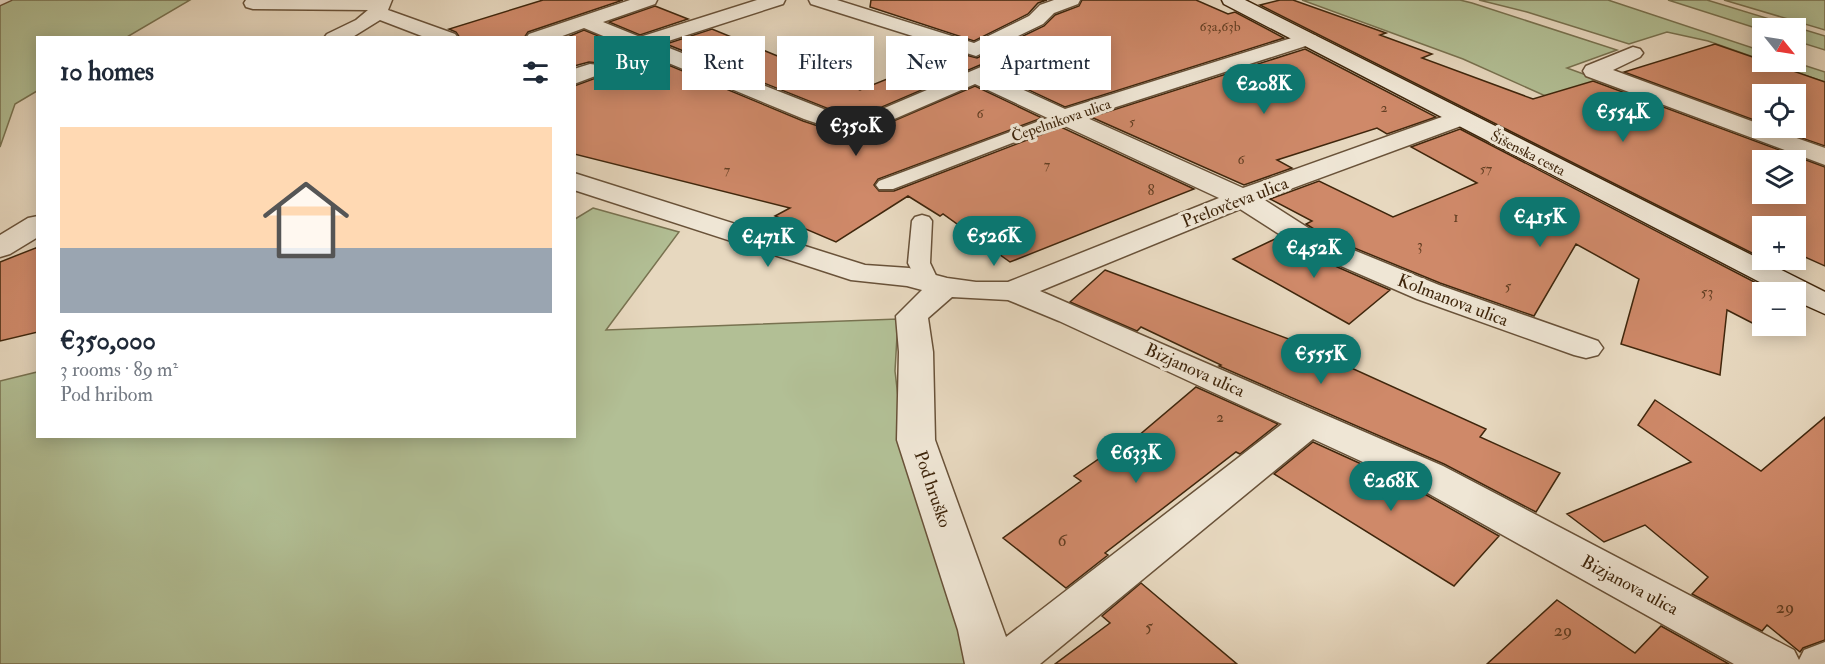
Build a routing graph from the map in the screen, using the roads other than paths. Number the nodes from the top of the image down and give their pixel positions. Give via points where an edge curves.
1 (648, 0) edge
2 (776, 0) edge
3 (818, 0) edge
4 (1071, 0) edge
5 (1231, 0) edge
6 (253, 3) dead end
7 (882, 3) dead end
8 (380, 6) edge
9 (855, 12) junction
10 (584, 21) junction
11 (338, 36) edge
12 (444, 36) edge
13 (542, 36) edge
14 (623, 36) edge
15 (663, 36) edge
16 (1308, 39) junction
17 (1634, 52) dead end
18 (670, 55) edge
19 (980, 74) edge
20 (975, 76) junction
21 (1066, 116) junction
22 (1461, 118) junction
23 (1825, 157) edge
24 (576, 182) edge
25 (886, 185) dead end
26 (1242, 198) junction
27 (922, 221) dead end
28 (36, 225) edge
29 (36, 237) edge
30 (0, 249) edge
31 (936, 285) junction
32 (1012, 291) junction
33 (1825, 304) edge
34 (1586, 348) dead end
35 (1310, 422) junction
36 (989, 664) edge
37 (1006, 664) edge
38 (1777, 664) edge

1 - 10 street
2 - 15 street
3 - 9 street
4 - 9 street via 1047,9 1036,20 976,50
5 - 16 street, Šišenska cesta
6 - 8 street
7 - 9 street
8 - 11 street via 363,24
8 - 12 street
10 - 13 street
10 - 14 street
16 - 21 street, Čepelnikova ulica
16 - 22 street, Šišenska cesta
17 - 23 street via 1594,70
18 - 20 street via 855,129
19 - 20 street
20 - 21 street
21 - 25 lane, Čepelnikova ulica
21 - 26 street, Kolmanova ulica
22 - 26 street, Prelovčeva ulica
22 - 33 street, Šišenska cesta
24 - 31 street, Bizjanova ulica via 862,274 909,277
26 - 32 street, Prelovčeva ulica
26 - 34 street, Kolmanova ulica via 1314,244 1428,292
27 - 31 lane via 919,263
28 - 30 street
29 - 30 street
31 - 32 street, Bizjanova ulica
31 - 36 street, Pod hruško via 912,316 916,440
32 - 35 street, Bizjanova ulica
35 - 37 street
35 - 38 street, Bizjanova ulica via 1429,476

